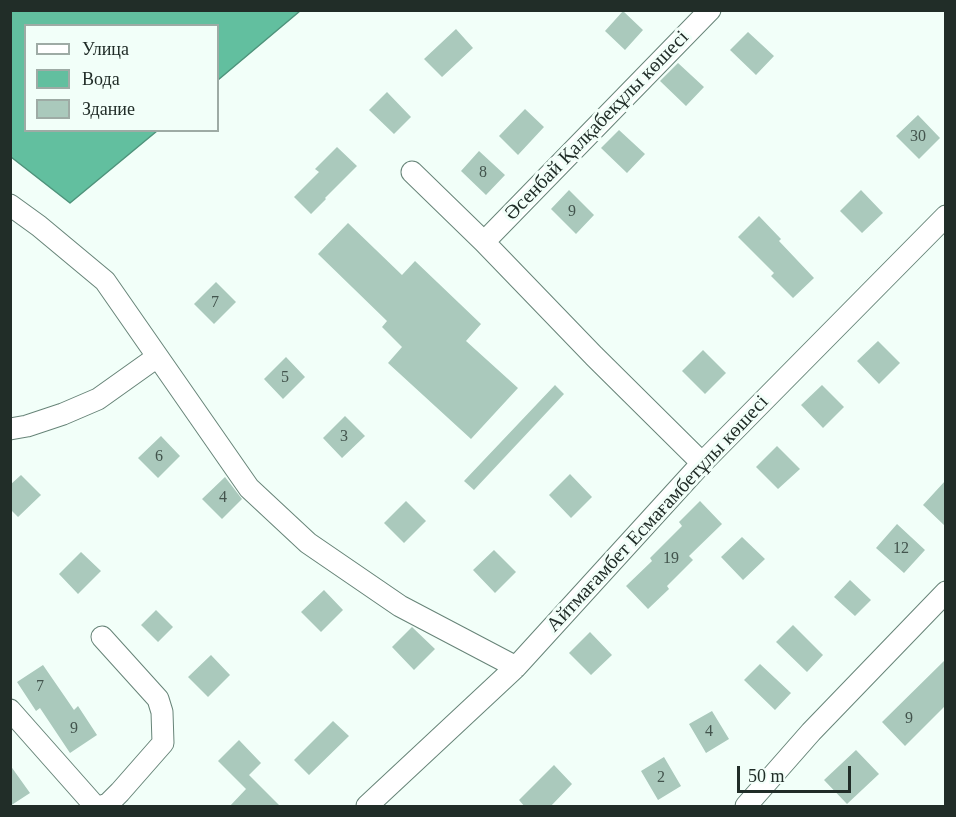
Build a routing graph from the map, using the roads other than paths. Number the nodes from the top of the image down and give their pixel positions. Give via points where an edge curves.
1 (710, 10) edge
2 (412, 172) dead end
3 (10, 205) edge
4 (945, 216) edge
5 (484, 242) junction
6 (157, 357) junction
7 (10, 429) edge
8 (702, 463) junction
9 (945, 592) edge
10 (102, 637) dead end
11 (516, 667) junction
12 (10, 710) edge
13 (95, 807) edge
14 (102, 807) edge
15 (367, 807) edge
16 (746, 807) edge

1 - 5 street, Әсенбай Қалқабекұлы көшесі
2 - 5 street
3 - 6 street via 105,281
4 - 8 street, Айтмағамбет Есмағамбетұлы көшесі
5 - 8 street
6 - 7 street via 98,399
6 - 11 street via 249,488 308,543 400,606
8 - 11 street, Айтмағамбет Есмағамбетұлы көшесі
9 - 16 street via 811,732
10 - 14 street via 158,699 163,743
11 - 15 street, Айтмағамбет Есмағамбетұлы көшесі
12 - 13 street

